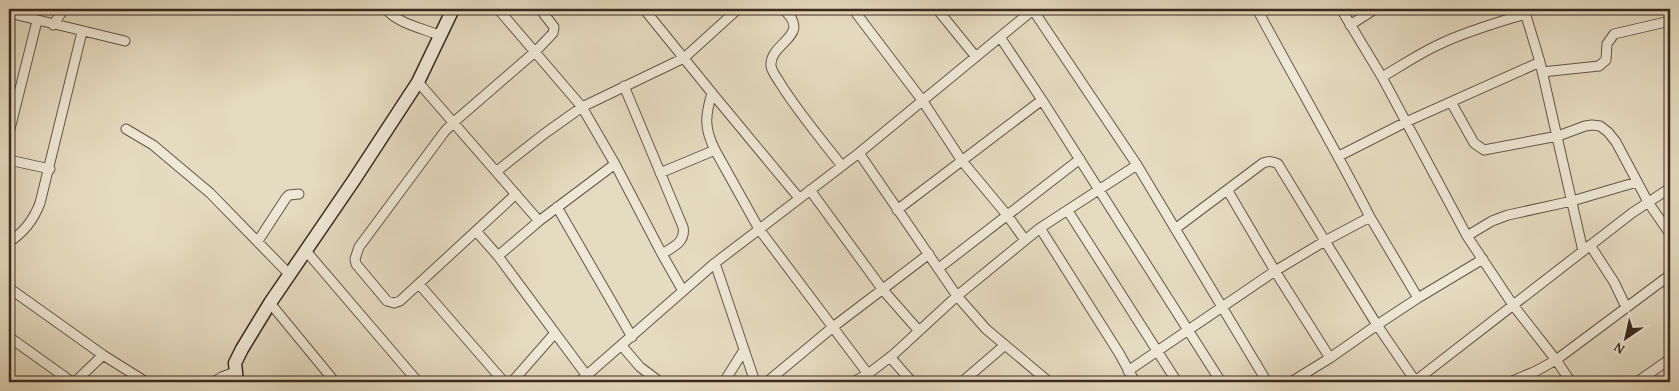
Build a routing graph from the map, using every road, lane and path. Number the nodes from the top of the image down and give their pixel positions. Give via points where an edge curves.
1 (64, 9) edge
2 (386, 9) edge
3 (453, 9) edge
4 (498, 9) edge
5 (540, 9) edge
6 (644, 9) edge
7 (738, 9) edge
8 (783, 9) edge
9 (853, 9) edge
10 (937, 9) edge
11 (1257, 9) edge
12 (1341, 9) edge
13 (1374, 9) edge
14 (1030, 11) edge
15 (1524, 12) edge
16 (9, 13) edge
17 (37, 20) junction
18 (1670, 20) edge
19 (53, 25) junction
20 (1350, 25) junction
21 (82, 32) junction
22 (441, 36) junction
23 (1000, 37) junction
24 (124, 41) dead end
25 (536, 51) junction
26 (976, 57) junction
27 (684, 58) junction
28 (1540, 62) junction
29 (1542, 72) junction
30 (1382, 76) junction
31 (418, 82) junction
32 (624, 86) junction
33 (712, 93) junction
34 (922, 100) junction
35 (1042, 100) junction
36 (1451, 102) junction
37 (582, 107) junction
38 (454, 122) junction
39 (1406, 122) junction
40 (126, 129) dead end
41 (9, 133) edge
42 (1558, 136) junction
43 (714, 150) junction
44 (859, 152) junction
45 (1339, 156) junction
46 (1080, 159) junction
47 (9, 160) edge
48 (962, 161) junction
49 (615, 164) junction
50 (1137, 165) junction
51 (842, 166) junction
52 (50, 169) junction
53 (497, 171) junction
54 (660, 173) junction
55 (1637, 182) junction
56 (1670, 188) edge
57 (810, 190) junction
58 (1100, 190) junction
59 (1228, 191) junction
60 (299, 194) dead end
61 (516, 194) junction
62 (799, 198) junction
63 (1572, 201) junction
64 (1648, 202) junction
65 (557, 207) junction
66 (897, 210) junction
67 (1068, 211) junction
68 (1008, 215) junction
69 (1370, 217) junction
70 (539, 221) junction
71 (1040, 228) junction
72 (759, 229) junction
73 (1175, 229) junction
74 (476, 231) junction
75 (1670, 234) edge
76 (1467, 236) junction
77 (1025, 240) junction
78 (258, 241) junction
79 (1325, 241) junction
80 (9, 242) edge
81 (1586, 248) junction
82 (306, 251) junction
83 (662, 254) junction
84 (929, 254) junction
85 (498, 256) junction
86 (1483, 259) junction
87 (716, 264) junction
88 (939, 268) junction
89 (1275, 271) junction
90 (290, 274) junction
91 (1670, 276) edge
92 (419, 284) junction
93 (9, 288) edge
94 (883, 290) junction
95 (683, 291) junction
96 (957, 296) junction
97 (1418, 298) junction
98 (270, 303) junction
99 (1513, 305) junction
100 (1222, 307) junction
101 (1626, 307) junction
102 (1377, 325) junction
103 (833, 327) junction
104 (1187, 330) junction
105 (919, 331) junction
106 (555, 333) junction
107 (9, 337) edge
108 (632, 337) junction
109 (1006, 344) junction
110 (622, 346) junction
111 (744, 350) junction
112 (1156, 351) junction
113 (103, 355) junction
114 (890, 357) junction
115 (1330, 358) junction
116 (1670, 358) edge
117 (1556, 360) junction
118 (1128, 371) junction
119 (868, 374) junction
120 (236, 377) edge
121 (583, 379) edge
122 (73, 382) edge
123 (146, 382) edge
124 (213, 382) edge
125 (335, 382) edge
126 (418, 382) edge
127 (504, 382) edge
128 (512, 382) edge
129 (660, 382) edge
130 (724, 382) edge
131 (755, 382) edge
132 (767, 382) edge
133 (853, 382) edge
134 (912, 382) edge
135 (962, 382) edge
136 (1049, 382) edge
137 (1135, 382) edge
138 (1177, 382) edge
139 (1221, 382) edge
140 (1267, 382) edge
141 (1291, 382) edge
142 (1415, 382) edge
143 (1510, 382) edge
144 (1571, 382) edge
145 (1637, 382) edge

1 - 19 street
2 - 22 street via 403,21
3 - 22 street
4 - 25 street
5 - 25 street via 554,30
6 - 27 street
7 - 27 street
8 - 51 street via 793,21 794,32 777,52 771,68 792,103
9 - 34 street
10 - 26 street
11 - 45 street
12 - 20 street
13 - 20 street
14 - 23 street
14 - 50 street
15 - 28 street
15 - 30 street via 1438,45
16 - 17 street
17 - 19 street
17 - 41 street
18 - 29 street via 1614,34 1608,41 1606,60 1599,66
19 - 21 street
20 - 30 street
21 - 24 street
21 - 52 street
22 - 31 street
23 - 26 street
23 - 35 street
25 - 37 street
25 - 38 street
26 - 34 street
27 - 32 street
27 - 33 street
28 - 29 street
28 - 36 street
29 - 42 street
30 - 39 street
31 - 38 street
31 - 82 street
32 - 37 street
32 - 54 street
33 - 43 street via 706,125
33 - 62 street
34 - 44 street
34 - 48 street
35 - 46 street
35 - 48 street
36 - 39 street
36 - 42 street via 1474,143 1484,150
37 - 49 street
37 - 53 street
38 - 53 street
38 - 92 street via 359,247 355,259 390,303 400,301
39 - 45 street
39 - 76 street
40 - 78 street via 153,145 210,193
42 - 55 street via 1585,126 1600,126 1616,142
42 - 63 street
43 - 54 street
43 - 72 street
44 - 51 street
44 - 66 street
45 - 69 street
46 - 58 street
46 - 68 street
47 - 52 street
48 - 66 street
48 - 68 street
49 - 65 street
49 - 83 street
50 - 58 street
50 - 73 street
51 - 57 street
52 - 80 street via 36,213
53 - 61 street
54 - 83 street via 684,234 680,242
55 - 63 street
55 - 64 street
56 - 64 street
57 - 62 street
57 - 94 street
58 - 67 street
58 - 104 street
59 - 73 street
59 - 79 street via 1263,163 1278,164
59 - 89 street
60 - 78 street via 286,198
61 - 70 street
61 - 74 street
62 - 72 street
63 - 76 street via 1508,215
63 - 81 street
64 - 75 street
64 - 81 street
65 - 70 street
65 - 108 street
66 - 84 street
67 - 71 street
67 - 112 street
68 - 77 street
68 - 88 street
69 - 79 street
69 - 97 street
70 - 85 street
71 - 77 street
71 - 118 street
72 - 87 street
72 - 103 street
73 - 100 street
74 - 85 street
74 - 92 street
76 - 86 street
77 - 96 street
78 - 90 street
79 - 89 street
79 - 102 street
81 - 99 street
81 - 101 street via 1614,282
82 - 90 street
82 - 126 street
83 - 95 street
84 - 88 street
84 - 94 street
85 - 106 street
86 - 97 street
86 - 99 street
87 - 95 street
87 - 111 street
88 - 96 street
89 - 100 street
89 - 115 street
90 - 98 street
91 - 101 street
92 - 127 street
93 - 113 street
94 - 103 street
94 - 105 street
95 - 108 street
96 - 105 street
96 - 109 street via 986,329
97 - 102 street
98 - 120 street via 235,363
98 - 125 street
99 - 117 street
99 - 142 street
100 - 104 street
100 - 140 street
101 - 117 street
102 - 115 street
102 - 142 street
103 - 119 street
103 - 132 street
104 - 112 street
104 - 139 street
105 - 114 street
106 - 121 street
106 - 128 street
107 - 122 street
108 - 110 street
109 - 135 street
109 - 136 street
110 - 121 street
110 - 129 street via 640,368
111 - 130 street
111 - 131 street
112 - 118 street
112 - 138 street
113 - 122 street
113 - 123 street
114 - 119 street
114 - 134 street
115 - 141 street
116 - 145 street
117 - 143 street
117 - 144 street
118 - 137 street
119 - 133 street
120 - 124 street via 222,377

